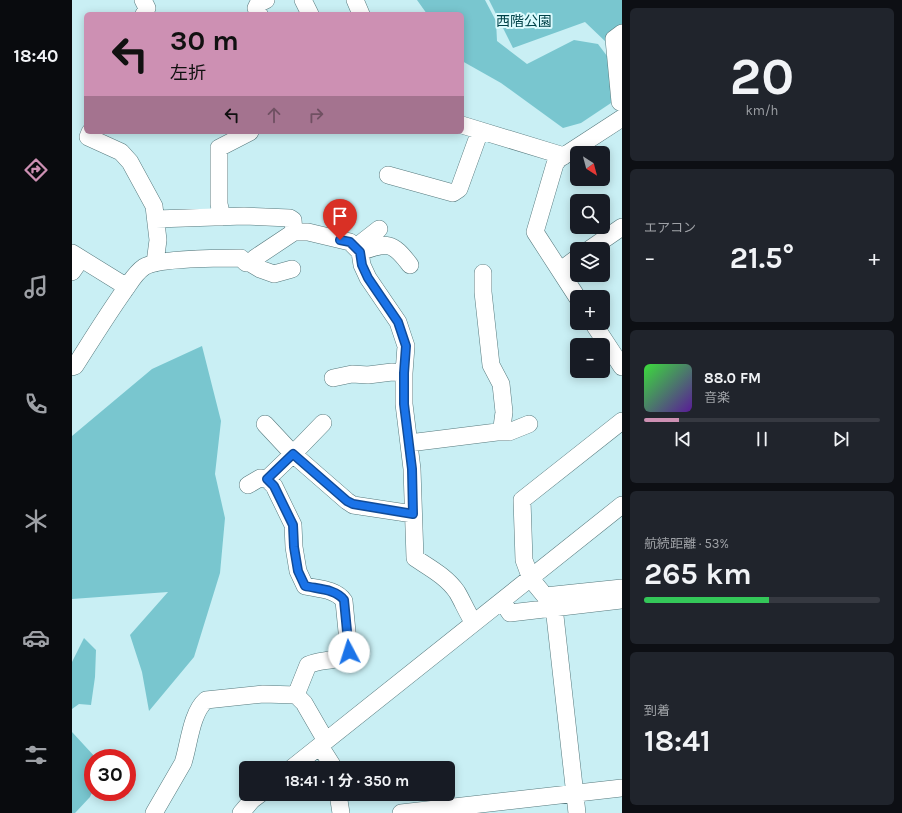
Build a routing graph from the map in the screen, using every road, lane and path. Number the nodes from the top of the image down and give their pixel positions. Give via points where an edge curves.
1 (143, 0) edge
2 (266, 0) edge
3 (303, 0) edge
4 (355, 0) edge
5 (145, 12) edge
6 (258, 12) edge
7 (309, 12) edge
8 (360, 12) edge
9 (622, 33) edge
10 (621, 110) edge
11 (464, 126) edge
12 (480, 131) junction
13 (89, 134) edge
14 (246, 134) edge
15 (564, 156) junction
16 (388, 175) dead end
17 (222, 217) junction
18 (156, 219) junction
19 (622, 226) edge
20 (379, 229) dead end
21 (294, 232) junction
22 (600, 242) edge
23 (358, 250) junction
24 (75, 261) edge
25 (155, 263) junction
26 (250, 263) junction
27 (570, 263) edge
28 (410, 265) dead end
29 (292, 269) dead end
30 (561, 270) junction
31 (483, 273) dead end
32 (127, 287) junction
33 (573, 290) edge
34 (598, 330) edge
35 (72, 367) edge
36 (622, 367) edge
37 (404, 373) junction
38 (333, 378) dead end
39 (622, 421) edge
40 (323, 423) dead end
41 (265, 424) dead end
42 (529, 424) dead end
43 (497, 432) junction
44 (409, 443) junction
45 (293, 454) junction
46 (267, 479) junction
47 (248, 485) dead end
48 (622, 505) edge
49 (413, 514) junction
50 (531, 579) junction
51 (622, 588) edge
52 (622, 600) edge
53 (502, 601) junction
54 (549, 602) junction
55 (474, 623) junction
56 (296, 695) junction
57 (323, 743) junction
58 (301, 761) edge
59 (331, 761) edge
60 (622, 788) edge
61 (575, 793) junction
62 (251, 801) edge
63 (339, 801) edge
64 (154, 813) edge
65 (241, 813) edge
66 (341, 813) edge
67 (401, 813) edge
68 (577, 813) edge

1 - 5 street via 147,8
2 - 6 street via 258,4
3 - 7 street
4 - 8 street
9 - 10 street via 614,39
10 - 15 street
11 - 12 street
12 - 15 street
12 - 16 street via 459,189 453,193
13 - 18 street via 88,136 121,152 130,162 154,206
14 - 17 street via 219,148 219,204
15 - 30 street via 555,164 535,232
17 - 18 street
17 - 21 street via 290,218 293,220
18 - 25 street via 158,240
19 - 22 street
20 - 23 street
21 - 23 street via 308,232 350,242
21 - 26 street
23 - 28 street via 379,245 392,246
23 - 37 street via 368,278 398,322 406,346
24 - 32 street
25 - 26 street via 222,257 241,258
25 - 32 street via 144,267
26 - 29 street via 274,274
27 - 30 street
30 - 33 street
31 - 43 street via 491,365 501,384 504,412 502,427
32 - 35 street
34 - 36 street
37 - 38 street via 352,374
37 - 44 street via 404,404
39 - 50 street via 522,500 524,560
40 - 45 street
41 - 45 street
42 - 43 street via 509,432
43 - 44 street
44 - 49 street
45 - 46 street
45 - 49 street via 353,504
46 - 47 street via 260,478
46 - 56 street via 274,486 293,525 298,571 305,586 335,592 344,600 349,652 345,656 308,665
48 - 50 street
49 - 55 street via 415,558 441,575 456,591
50 - 53 street
50 - 54 street
51 - 54 street
52 - 54 street
53 - 54 street via 510,613
53 - 55 street
54 - 61 street
55 - 57 street
56 - 57 street via 304,704
56 - 64 street via 262,694 206,700 201,704 183,763
57 - 58 street
57 - 59 street
60 - 61 street
61 - 67 street
61 - 68 street
62 - 65 street
63 - 66 street

